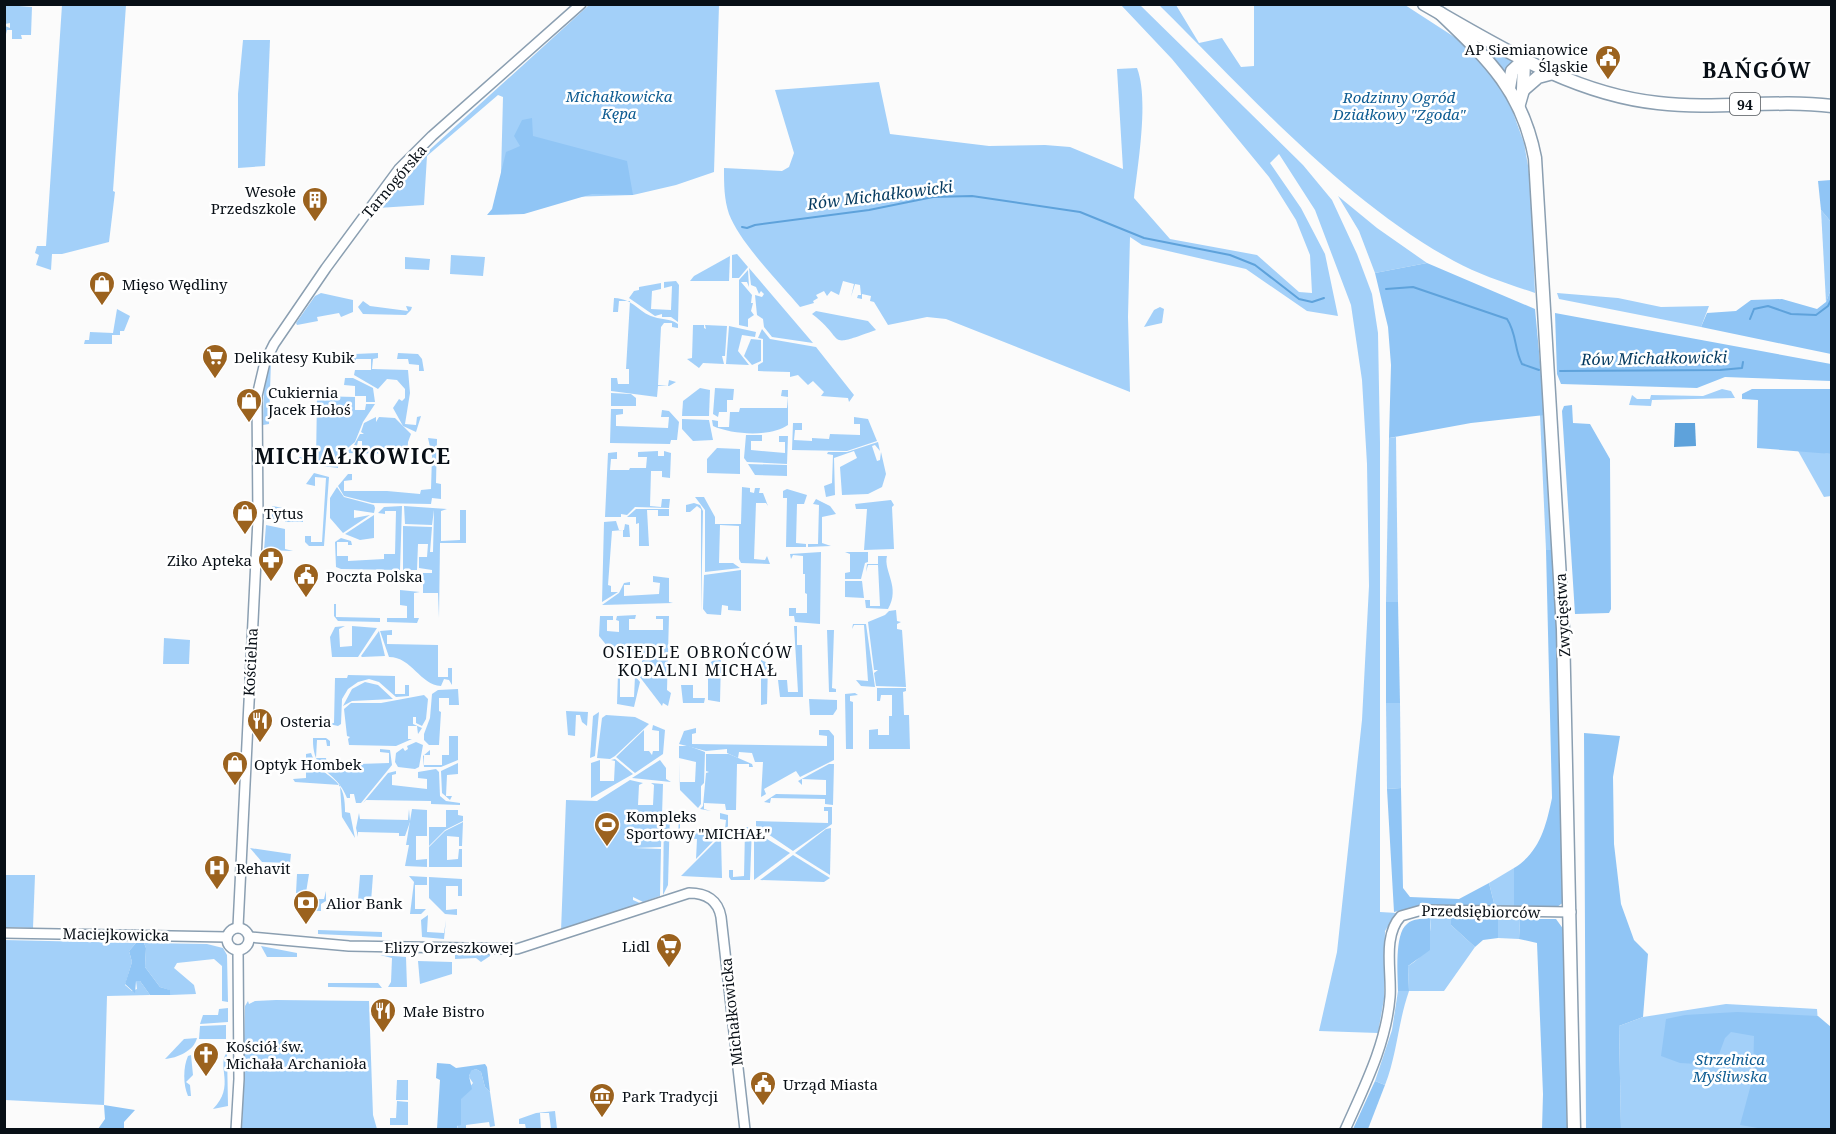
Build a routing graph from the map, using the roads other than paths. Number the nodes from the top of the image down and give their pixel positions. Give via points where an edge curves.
1 (581, 4) edge
2 (1424, 4) edge
3 (1440, 14) junction
4 (1524, 60) junction
5 (1553, 73) junction
6 (1509, 88) junction
7 (1523, 90) junction
8 (1519, 104) junction
9 (1832, 106) edge
10 (257, 396) joint
11 (711, 898) joint
12 (1571, 912) junction
13 (238, 927) junction
14 (4, 933) edge
15 (249, 936) junction
16 (227, 937) junction
17 (238, 950) junction
18 (236, 1130) edge
19 (745, 1130) edge
20 (1345, 1130) edge
21 (1574, 1130) edge

1 - 10 street, Tarnogórska via 399,169 274,344
2 - 3 main road, 94
3 - 4 main road, 94
3 - 6 main road, Zwycięstwa via 1494,66
4 - 5 main road, 94
4 - 6 main road via 1512,71
4 - 7 main road
5 - 7 main road via 1538,77
5 - 9 main road, 94 via 1616,96 1659,104
6 - 8 main road, Zwycięstwa
7 - 8 main road
8 - 12 main road, Zwycięstwa via 1532,141 1536,169 1549,366 1563,629
10 - 13 street, Kościelna via 258,519
11 - 15 street, Elizy Orzeszkowej via 689,893 518,948 349,946
11 - 19 street, Michałkowicka via 721,917
12 - 20 street, Przedsiębiorców via 1422,910 1401,916 1391,934 1390,998 1384,1033 1374,1066
12 - 21 main road, Zwycięstwa
13 - 15 street
13 - 16 street via 229,931
14 - 16 street, Maciejkowicka
15 - 17 street via 245,948
16 - 17 street via 229,946
17 - 18 street

